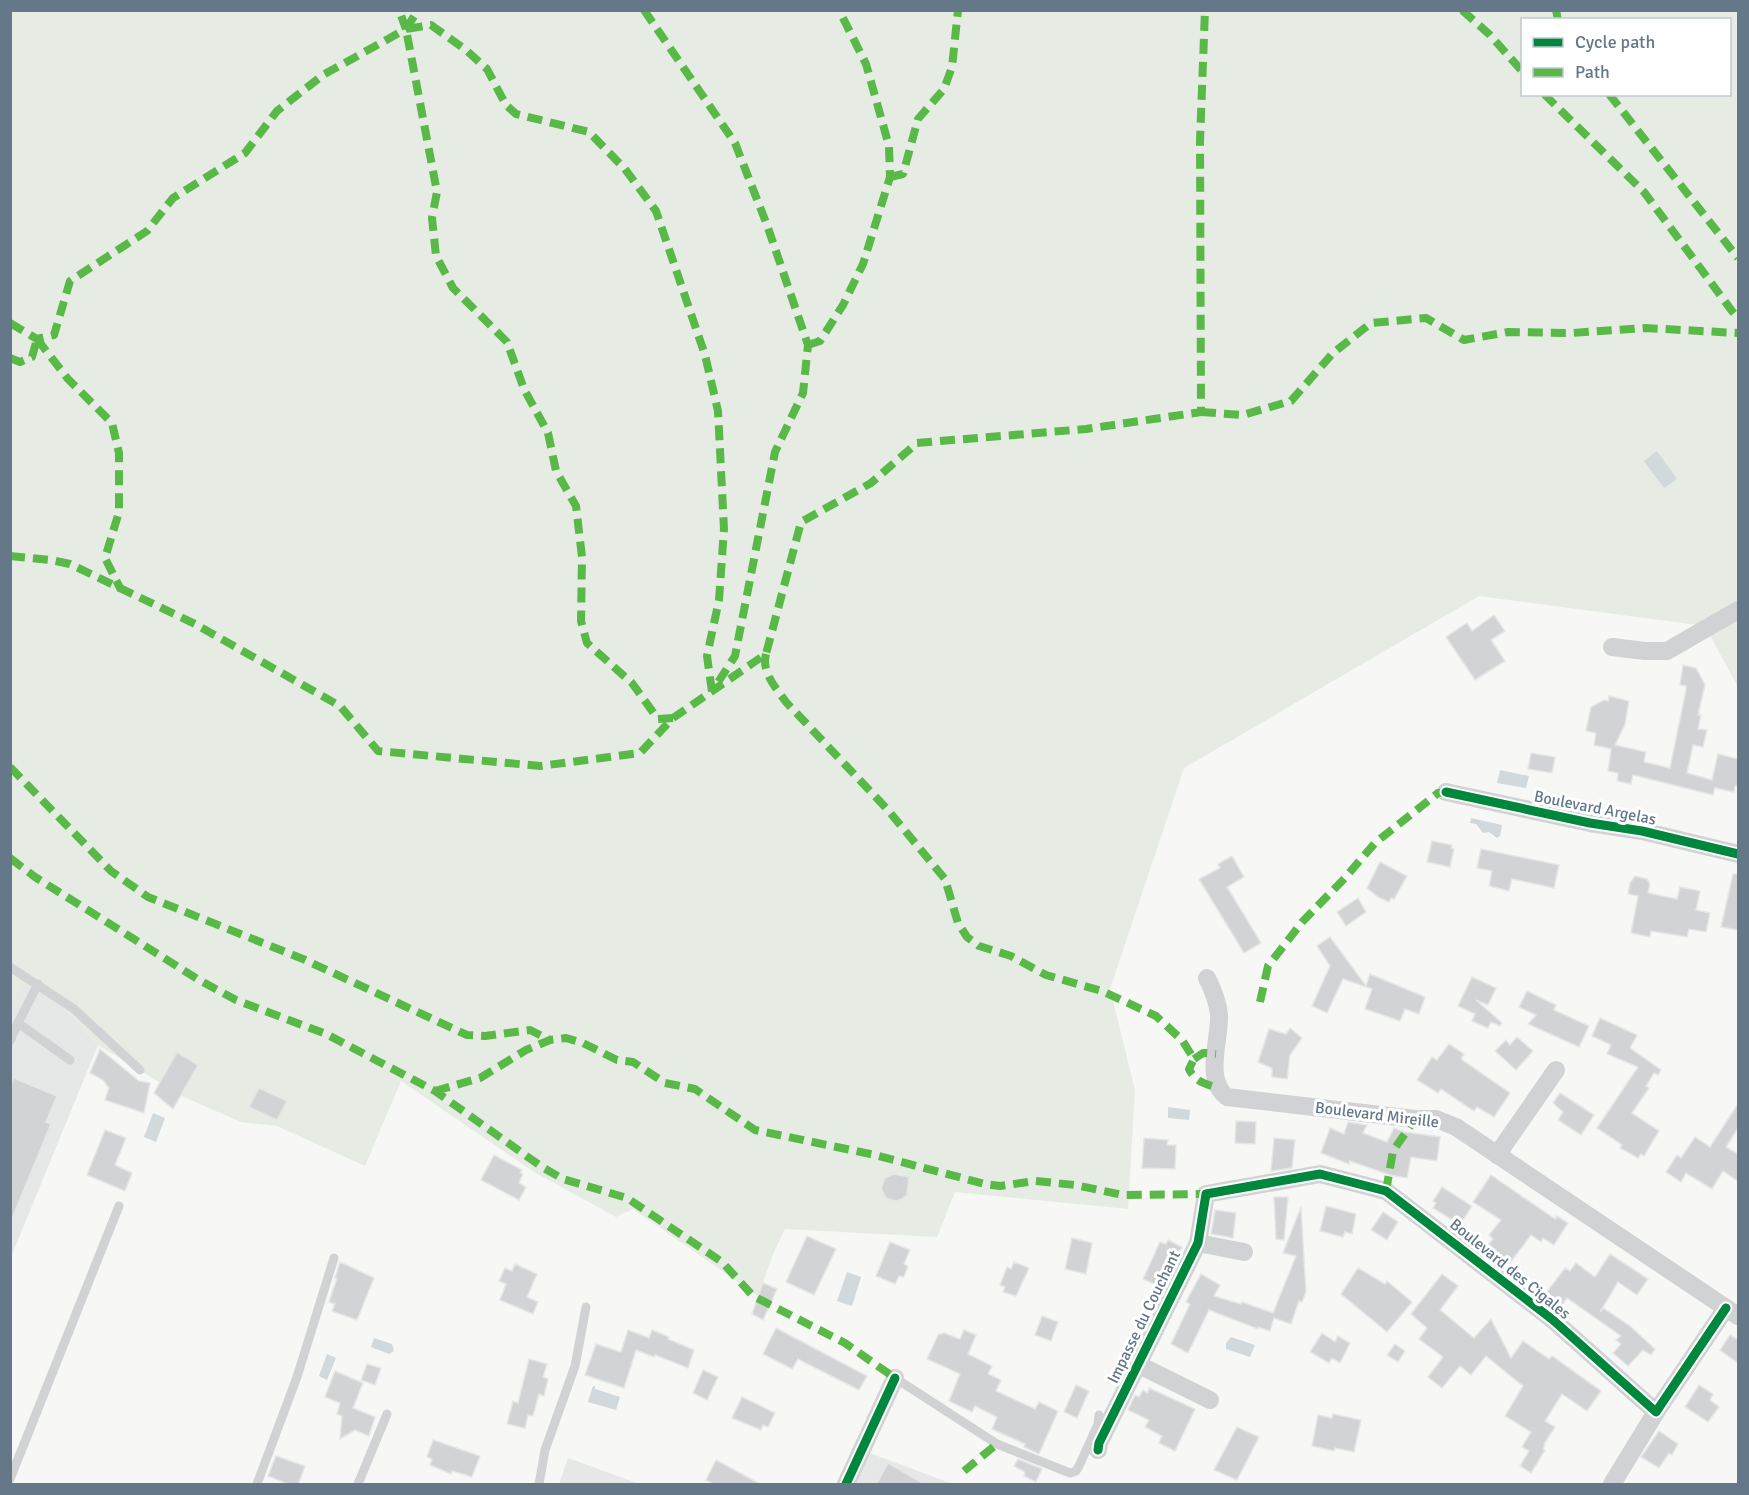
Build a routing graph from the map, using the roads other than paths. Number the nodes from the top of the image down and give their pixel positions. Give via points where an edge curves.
1 (1738, 610) edge
2 (1612, 647) dead end
3 (1446, 792) dead end
4 (1738, 854) edge
5 (10, 967) edge
6 (1208, 978) dead end
7 (38, 984) junction
8 (18, 1023) junction
9 (10, 1041) edge
10 (70, 1060) dead end
11 (140, 1070) dead end
12 (1556, 1070) dead end
13 (1497, 1155) junction
14 (1206, 1194) joint
15 (119, 1206) dead end
16 (1198, 1243) junction
17 (1244, 1252) dead end
18 (334, 1258) dead end
19 (586, 1307) dead end
20 (1732, 1312) edge
21 (1137, 1364) junction
22 (895, 1378) joint
23 (1210, 1401) dead end
24 (1656, 1412) junction
25 (387, 1414) dead end
26 (1099, 1415) dead end
27 (1098, 1450) dead end
28 (10, 1479) edge
29 (257, 1485) edge
30 (358, 1485) edge
31 (539, 1485) edge
32 (846, 1485) edge
33 (1612, 1485) edge

1 - 2 street via 1667,651
3 - 4 street, Boulevard Argelas
5 - 7 lane
6 - 13 street, Boulevard Mireille via 1219,1013 1215,1074 1218,1088 1227,1097 1436,1119 1456,1127
7 - 8 lane
7 - 11 lane via 74,1009
8 - 9 lane
8 - 10 lane
12 - 13 street
13 - 20 street, Boulevard Mireille
14 - 16 street, Impasse du Couchant
14 - 24 street, Boulevard des Cigales via 1320,1174 1386,1191 1552,1320
15 - 28 lane
16 - 17 street
16 - 21 street, Impasse du Couchant
18 - 29 lane via 297,1377
19 - 31 lane via 575,1366 545,1449
20 - 24 street
21 - 23 street
21 - 27 street, Impasse du Couchant
22 - 26 lane via 997,1444 1070,1473 1079,1466
22 - 32 street
24 - 33 street
25 - 30 lane

